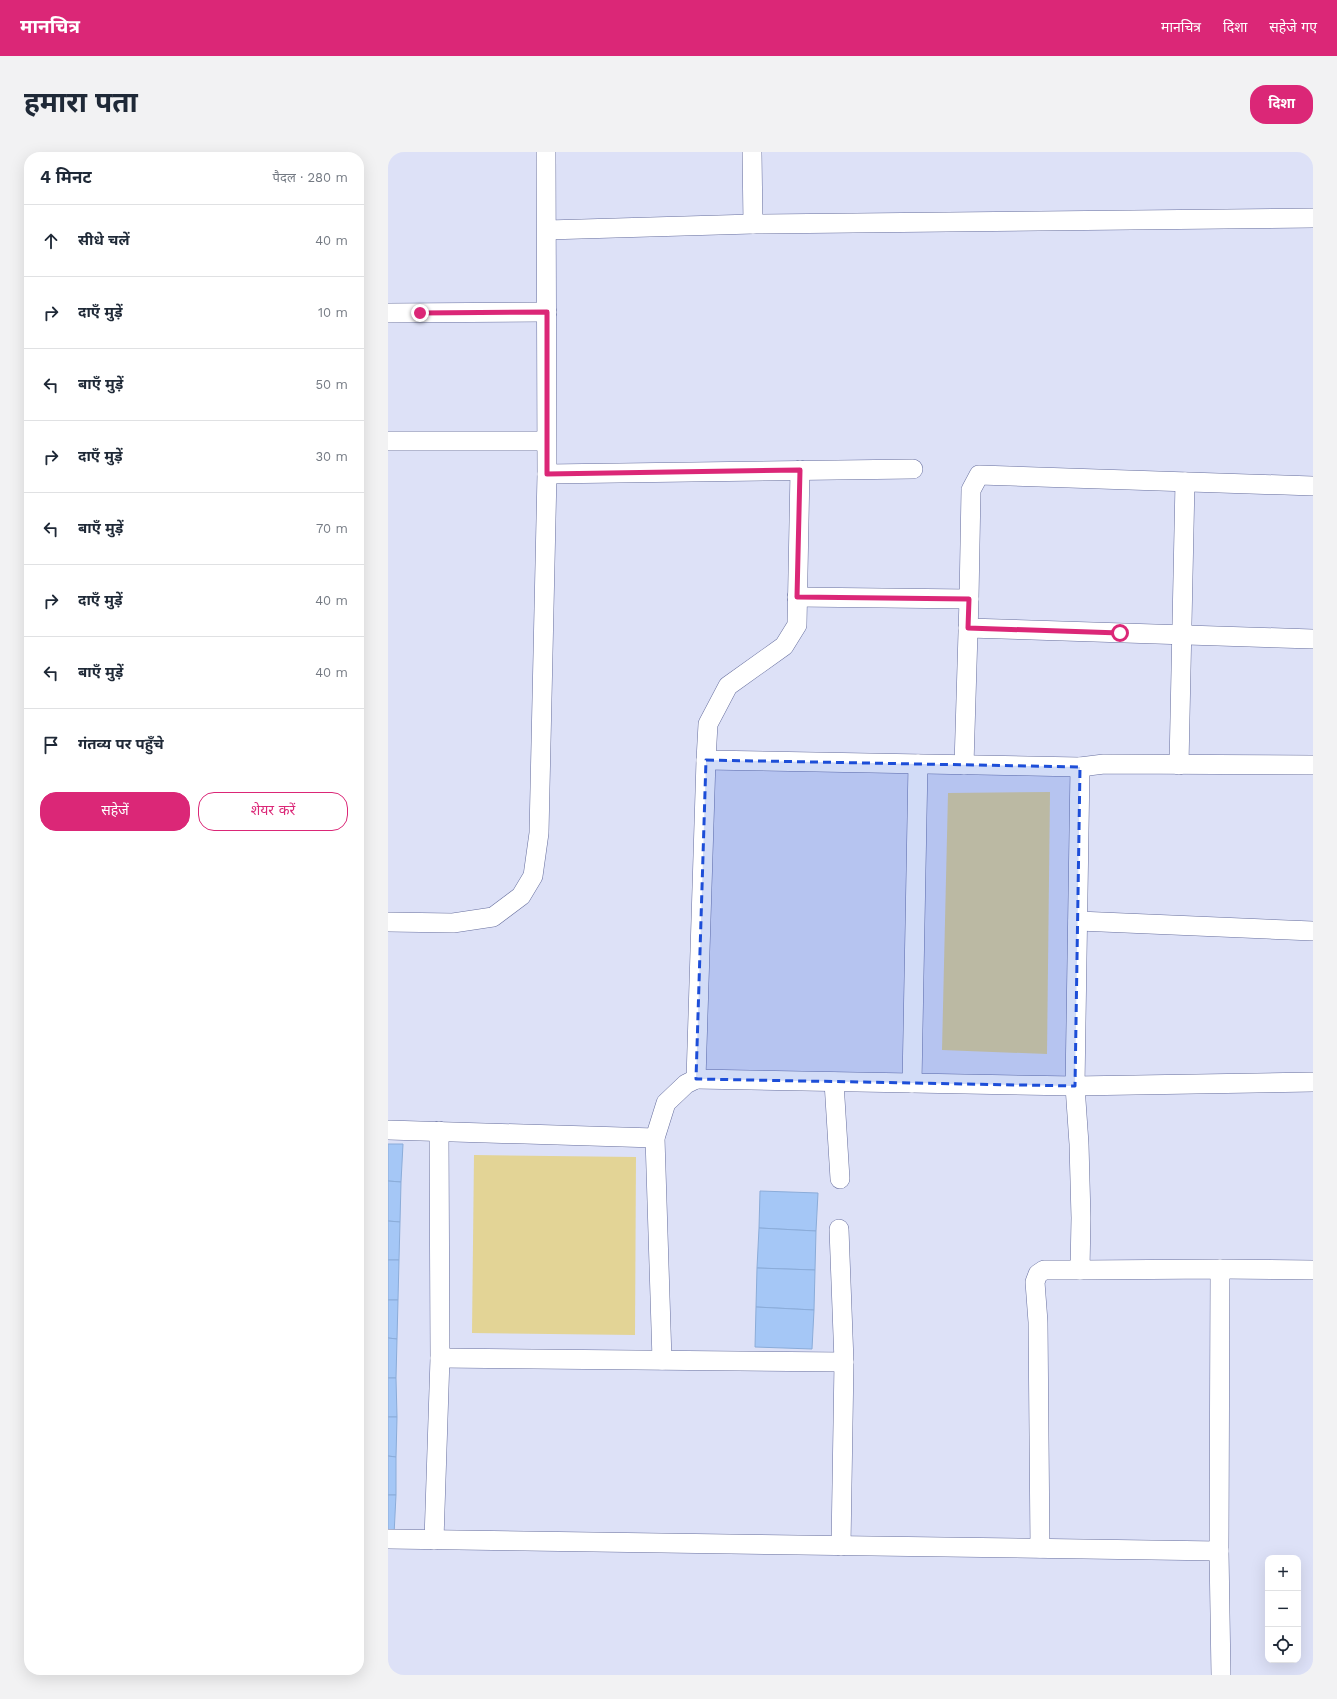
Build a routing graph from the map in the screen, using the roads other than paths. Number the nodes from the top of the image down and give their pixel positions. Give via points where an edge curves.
1 (546, 152) edge
2 (752, 152) edge
3 (1313, 218) edge
4 (752, 224) junction
5 (547, 230) junction
6 (547, 312) junction
7 (388, 313) edge
8 (388, 440) edge
9 (546, 441) junction
10 (913, 469) dead end
11 (800, 470) junction
12 (547, 474) junction
13 (1185, 482) junction
14 (1313, 486) edge
15 (797, 597) junction
16 (969, 599) junction
17 (968, 628) junction
18 (1181, 635) junction
19 (1313, 639) edge
20 (706, 760) junction
21 (918, 764) junction
22 (964, 765) junction
23 (1180, 765) junction
24 (1313, 765) edge
25 (1080, 767) junction
26 (1078, 921) junction
27 (388, 922) edge
28 (1313, 931) edge
29 (696, 1079) junction
30 (834, 1082) junction
31 (1313, 1082) edge
32 (912, 1084) junction
33 (1075, 1086) junction
34 (388, 1130) edge
35 (439, 1131) junction
36 (655, 1138) junction
37 (840, 1179) dead end
38 (839, 1229) dead end
39 (1220, 1269) junction
40 (1080, 1270) junction
41 (1313, 1270) edge
42 (440, 1358) junction
43 (662, 1360) junction
44 (844, 1362) junction
45 (388, 1539) edge
46 (434, 1540) junction
47 (841, 1546) junction
48 (1040, 1548) junction
49 (1220, 1551) junction
50 (1221, 1675) edge

1 - 5 street
2 - 4 street
3 - 4 street
4 - 5 street
5 - 6 street
6 - 7 street
6 - 9 street
8 - 9 street
9 - 12 street
10 - 11 street
11 - 12 street
11 - 15 street
12 - 27 street via 539,833 533,876 521,896 493,917 453,923
13 - 14 street
13 - 16 street via 979,475 970,490
13 - 18 street
15 - 16 street
15 - 20 street via 797,625 784,646 728,686 708,724
16 - 17 street
17 - 18 street
17 - 22 street
18 - 19 street
18 - 23 street
20 - 21 street
20 - 29 street
21 - 22 street
21 - 32 street
22 - 25 street
23 - 24 street
23 - 25 street via 1104,764
25 - 26 street
26 - 28 street
26 - 33 street
29 - 30 street
29 - 36 street via 686,1084 666,1103
30 - 32 street
30 - 37 street
31 - 33 street
32 - 33 street
33 - 40 street via 1080,1196
34 - 35 street
35 - 36 street
35 - 42 street
36 - 43 street
38 - 44 street
39 - 40 street
39 - 41 street
39 - 49 street
40 - 48 street via 1044,1270 1038,1274 1035,1282 1038,1322
42 - 43 street
42 - 46 street
43 - 44 street
44 - 47 street
45 - 46 street
46 - 47 street
47 - 48 street
48 - 49 street
49 - 50 street

